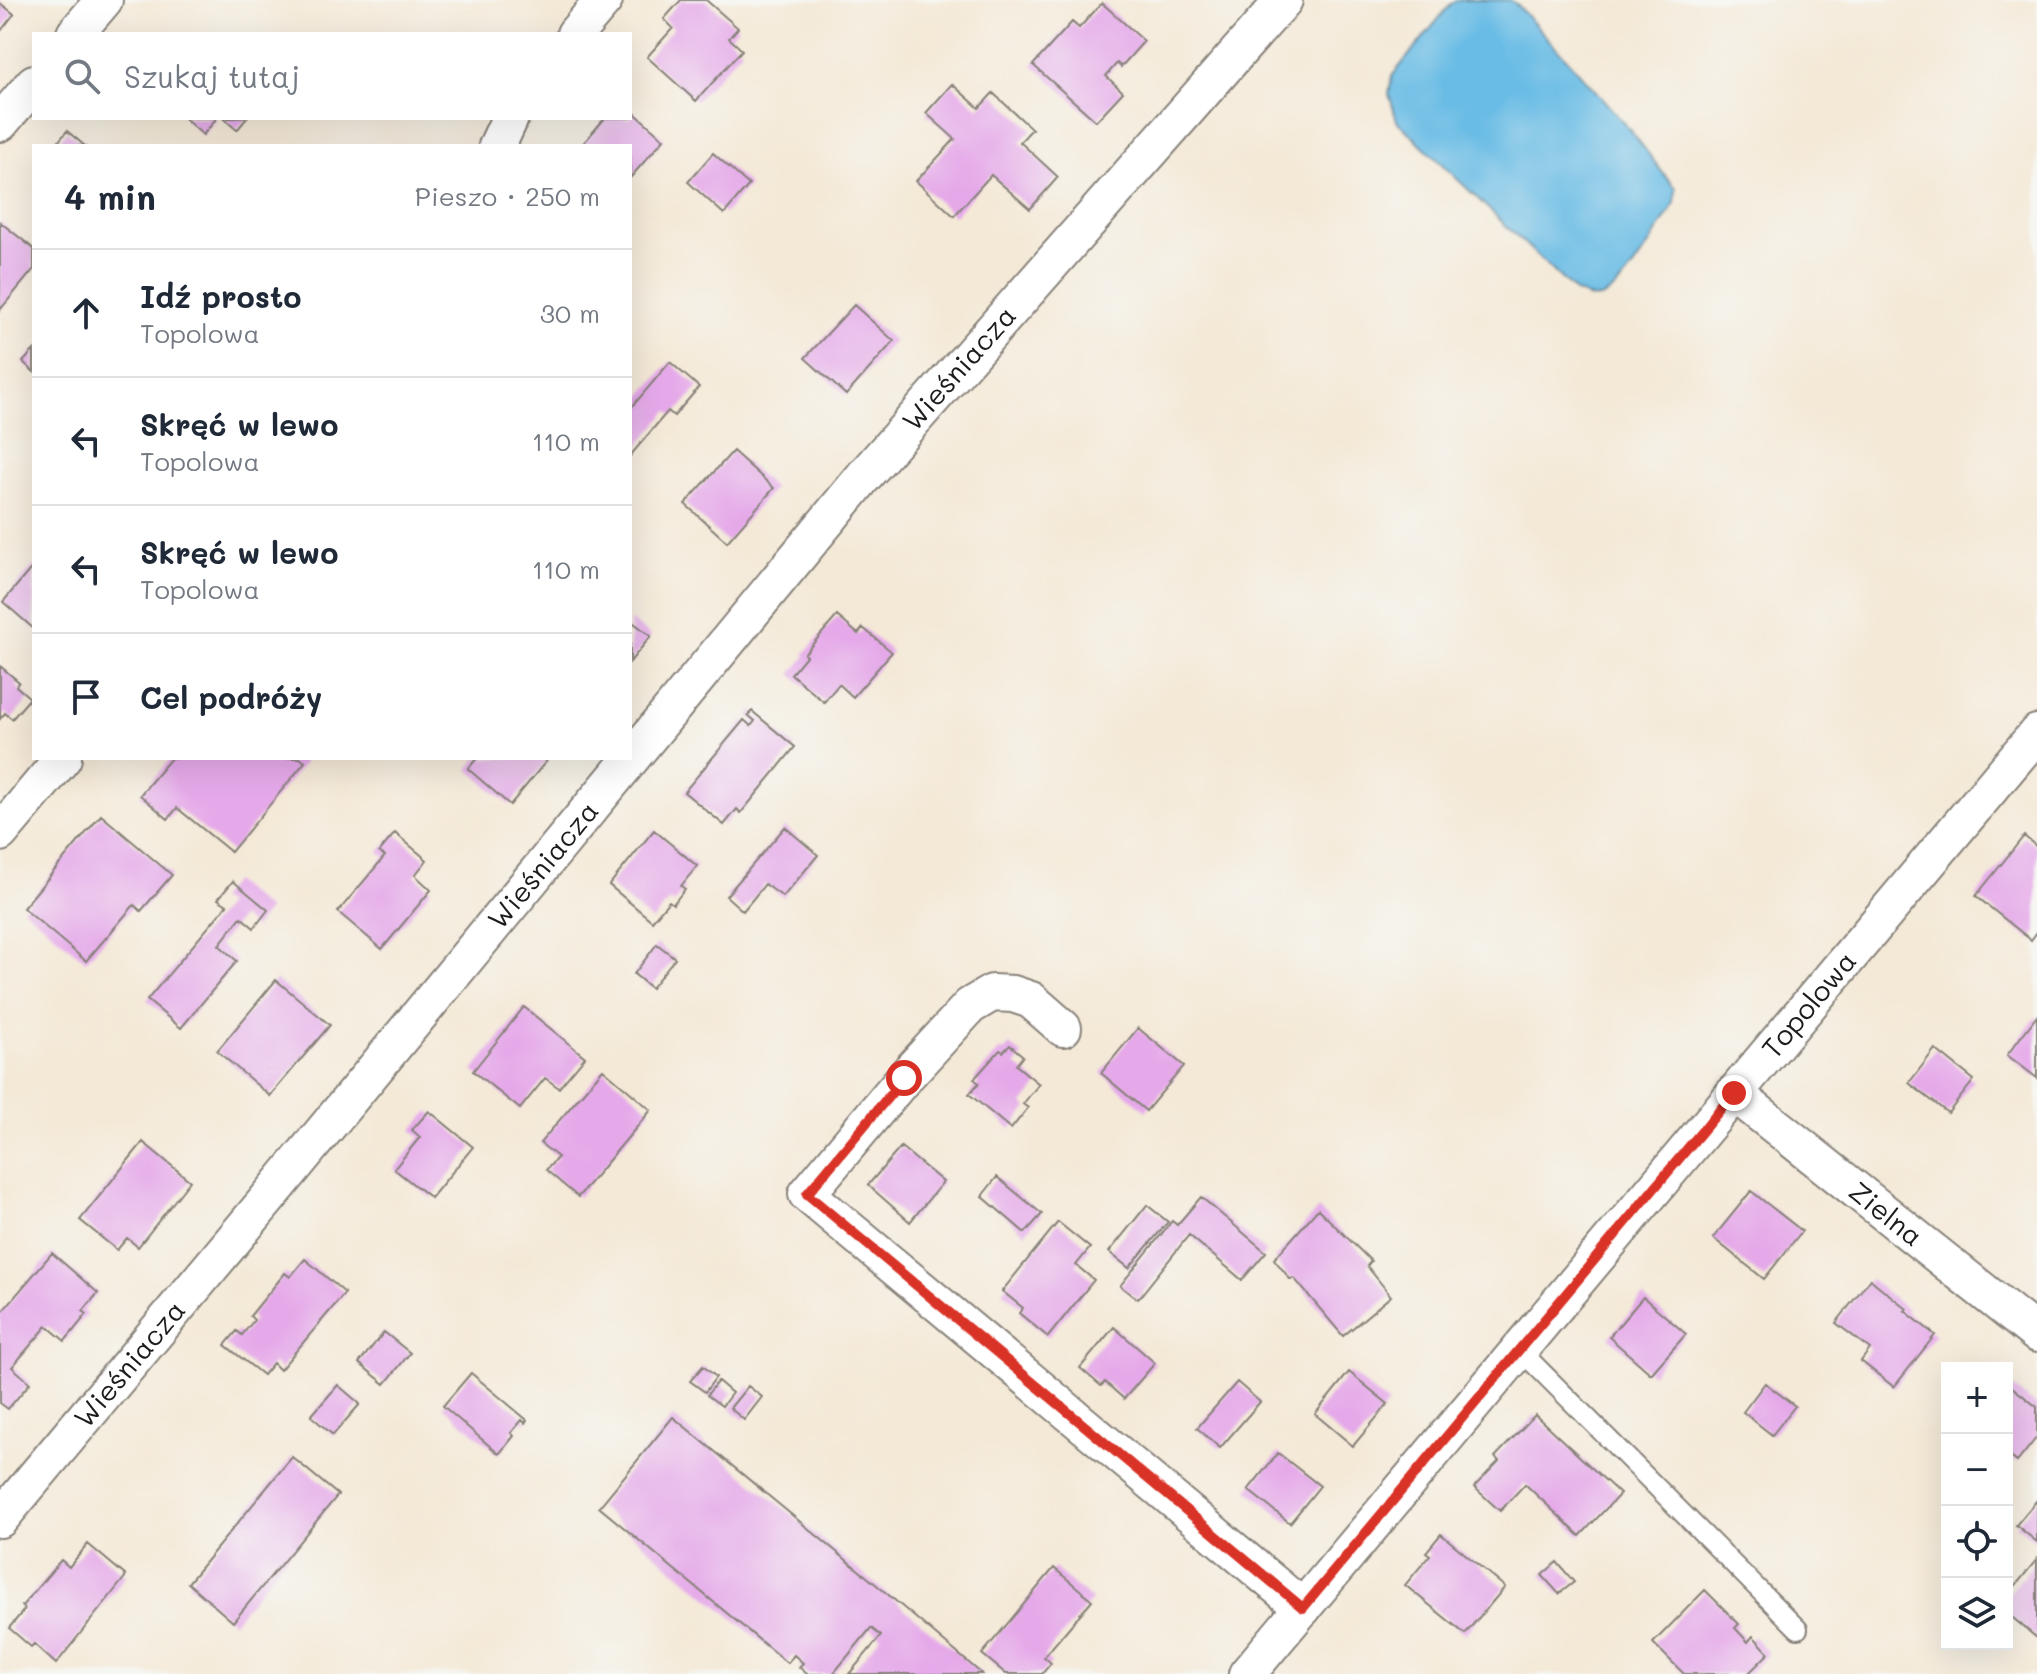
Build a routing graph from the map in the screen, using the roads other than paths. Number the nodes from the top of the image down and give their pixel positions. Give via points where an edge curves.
1 (104, 0) edge
2 (604, 0) edge
3 (1284, 0) edge
4 (77, 32) edge
5 (577, 32) edge
6 (32, 85) edge
7 (509, 120) edge
8 (0, 123) edge
9 (498, 144) edge
10 (2037, 733) edge
11 (632, 757) edge
12 (61, 760) edge
13 (630, 760) edge
14 (0, 833) edge
15 (1063, 1028) dead end
16 (1734, 1093) junction
17 (2037, 1334) edge
18 (1519, 1349) junction
19 (0, 1519) edge
20 (1303, 1608) junction
21 (1798, 1629) dead end
22 (1267, 1667) edge

1 - 4 street
2 - 5 street
3 - 11 street, Wieśniacza via 864,476
6 - 8 street
7 - 9 street
10 - 16 street, Topolowa
12 - 14 street
13 - 19 street, Wieśniacza
15 - 20 street via 1031,1000 1013,994 992,993 970,1006 807,1194
16 - 17 street, Zielna
16 - 18 street, Topolowa
18 - 20 street, Topolowa
18 - 21 lane
20 - 22 street, Topolowa

